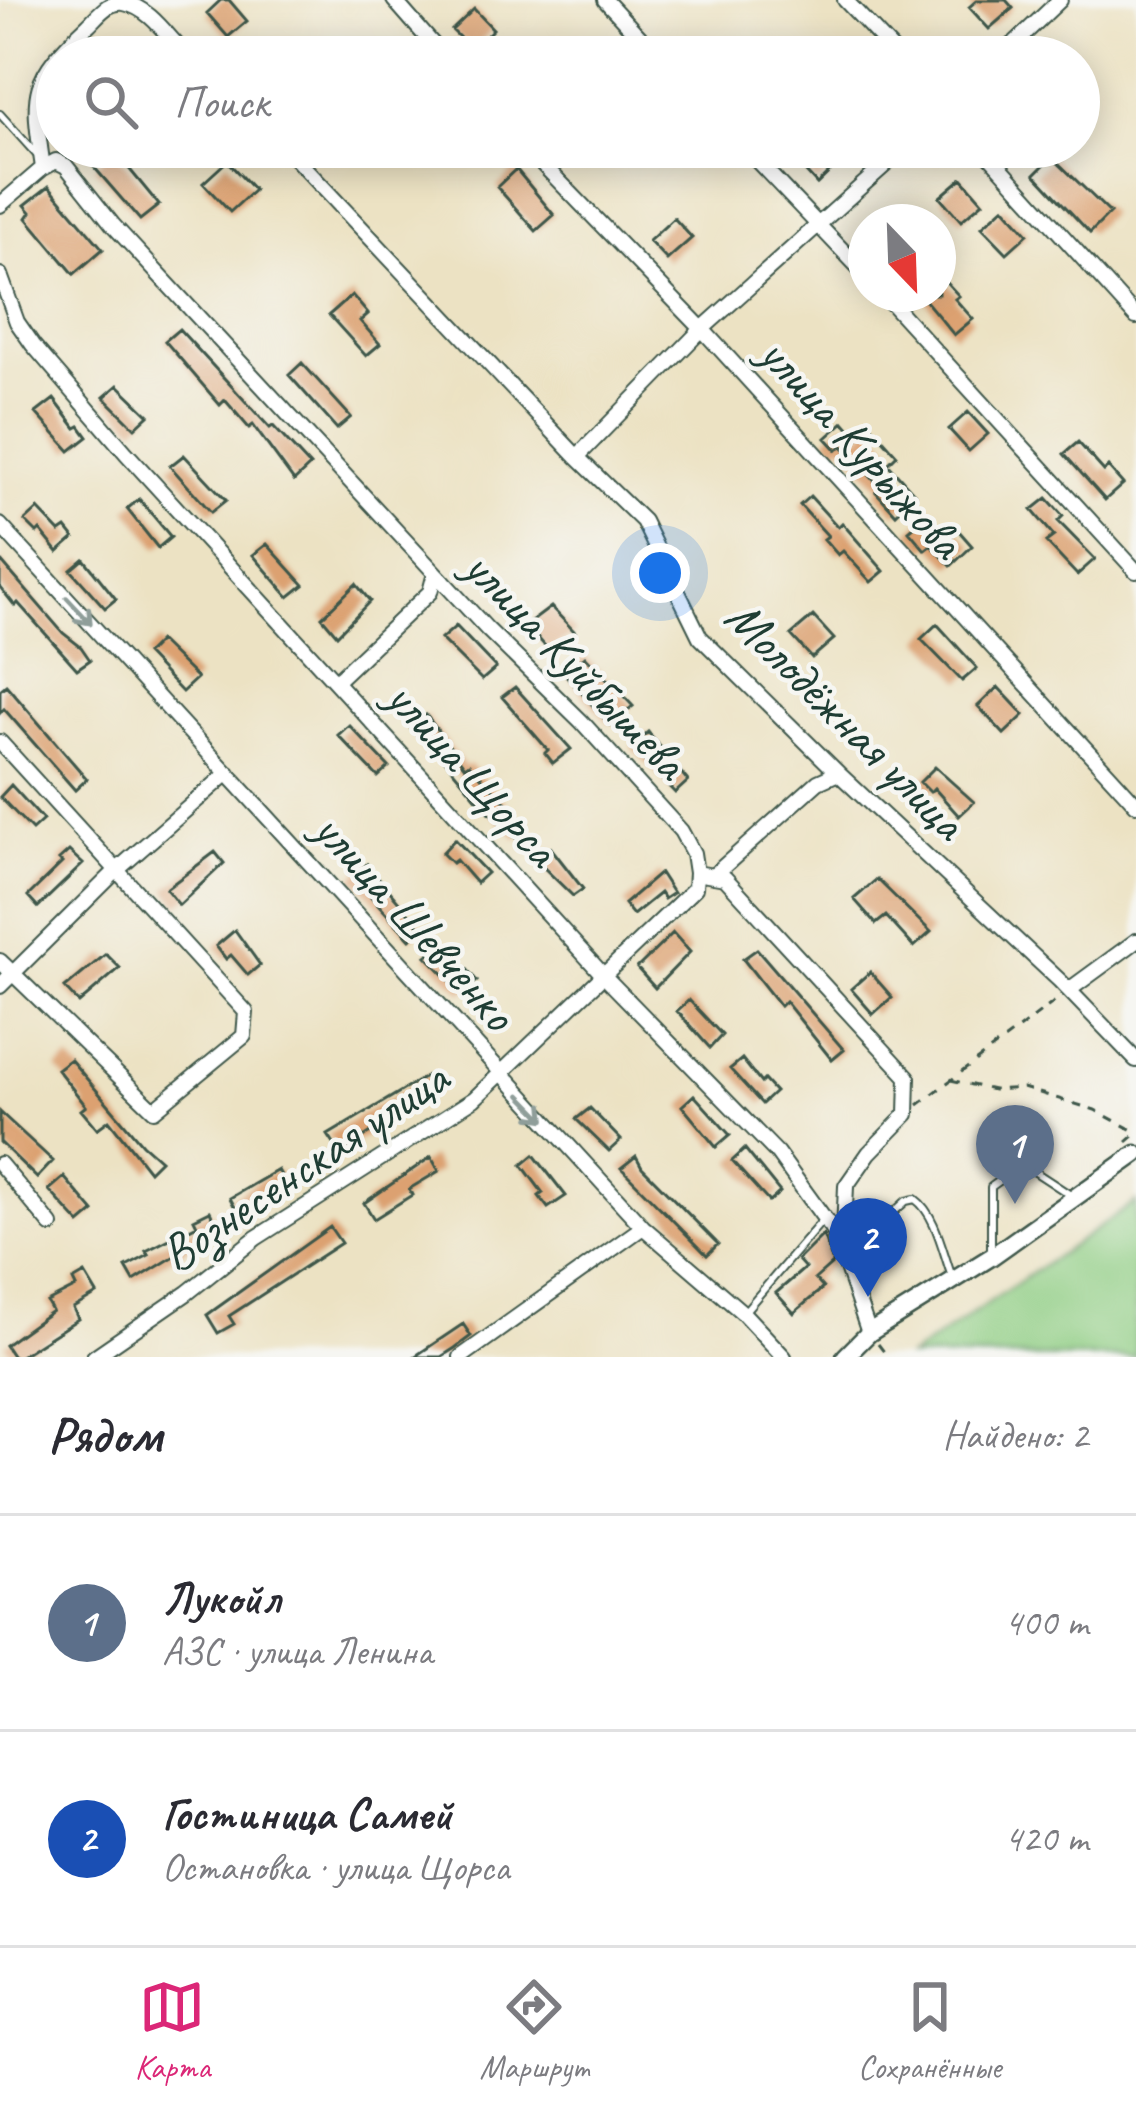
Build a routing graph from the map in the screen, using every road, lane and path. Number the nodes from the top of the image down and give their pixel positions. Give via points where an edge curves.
1 (394, 0) edge
2 (605, 0) edge
3 (845, 0) edge
4 (1060, 0) edge
5 (117, 1) edge
6 (77, 36) edge
7 (169, 36) edge
8 (426, 36) edge
9 (638, 36) edge
10 (878, 36) edge
11 (1022, 36) edge
12 (0, 114) edge
13 (36, 155) edge
14 (43, 168) edge
15 (68, 168) edge
16 (305, 168) edge
17 (546, 168) edge
18 (765, 168) edge
19 (882, 168) edge
20 (1001, 168) edge
21 (0, 205) edge
22 (820, 224) junction
23 (848, 255) edge
24 (0, 275) edge
25 (899, 312) edge
26 (1136, 317) edge
27 (702, 329) junction
28 (577, 457) junction
29 (0, 525) edge
30 (1136, 571) edge
31 (434, 573) junction
32 (337, 681) junction
33 (0, 742) edge
34 (228, 773) junction
35 (838, 773) junction
36 (1136, 804) edge
37 (117, 870) junction
38 (696, 873) junction
39 (713, 876) junction
40 (1136, 941) edge
41 (0, 961) edge
42 (12, 974) junction
43 (605, 976) junction
44 (0, 986) edge
45 (1070, 990) junction
46 (1136, 1060) edge
47 (501, 1074) junction
48 (951, 1080) junction
49 (907, 1114) junction
50 (1136, 1132) edge
51 (1136, 1154) edge
52 (0, 1164) edge
53 (1076, 1198) junction
54 (824, 1219) junction
55 (51, 1225) dead end
56 (643, 1228) junction
57 (843, 1254) junction
58 (991, 1257) junction
59 (953, 1281) junction
60 (850, 1282) junction
61 (743, 1313) junction
62 (869, 1334) junction
63 (94, 1357) edge
64 (461, 1357) edge
65 (784, 1357) edge
66 (844, 1357) edge

1 - 8 street
2 - 9 street
3 - 10 street
4 - 11 street
5 - 6 street
5 - 7 street
12 - 13 lane
14 - 21 street
15 - 31 street, улица Куйбышева
16 - 28 street, Молодёжная улица
17 - 27 street, улица Курыжова
18 - 22 street
19 - 22 street
20 - 26 street
22 - 23 street
22 - 27 street
24 - 32 street, улица Щорса via 33,345
25 - 30 street
27 - 28 street
27 - 36 street, улица Курыжова
28 - 35 street, Молодёжная улица via 643,521 700,637
29 -> 34 street, улица Шевченко
31 - 32 street via 430,592
31 - 38 street, улица Куйбышева via 681,831
32 - 43 street, улица Щорса
33 - 37 street
34 - 37 street
34 - 47 street, улица Шевченко
35 - 39 street
35 - 45 street, Молодёжная улица
37 - 42 street
37 - 42 street via 246,1012 244,1036 154,1110
38 - 39 street
38 - 43 street, Вознесенская улица via 695,888
39 - 49 street via 724,878 908,1077
40 - 45 street
41 - 42 street
42 - 44 street
43 - 47 street, Вознесенская улица
43 - 54 street, улица Щорса via 777,1153
45 - 46 street, Молодёжная улица
45 - 48 path
47 -> 56 street, улица Шевченко
47 - 63 street, Вознесенская улица
48 - 49 path
48 - 50 path via 1023,1088
49 - 57 street via 846,1186
51 - 53 street
52 - 55 street
53 - 58 street
53 - 58 lane via 1023,1164 991,1187
54 - 57 street, улица Щорса
54 - 61 lane
56 - 61 street, улица Шевченко
56 - 64 street
57 - 60 street, улица Щорса
58 - 59 street
59 - 60 lane via 930,1216 915,1199 883,1222 878,1248
59 - 62 street
60 - 62 street, улица Щорса
61 - 65 street, улица Шевченко
62 - 66 street

